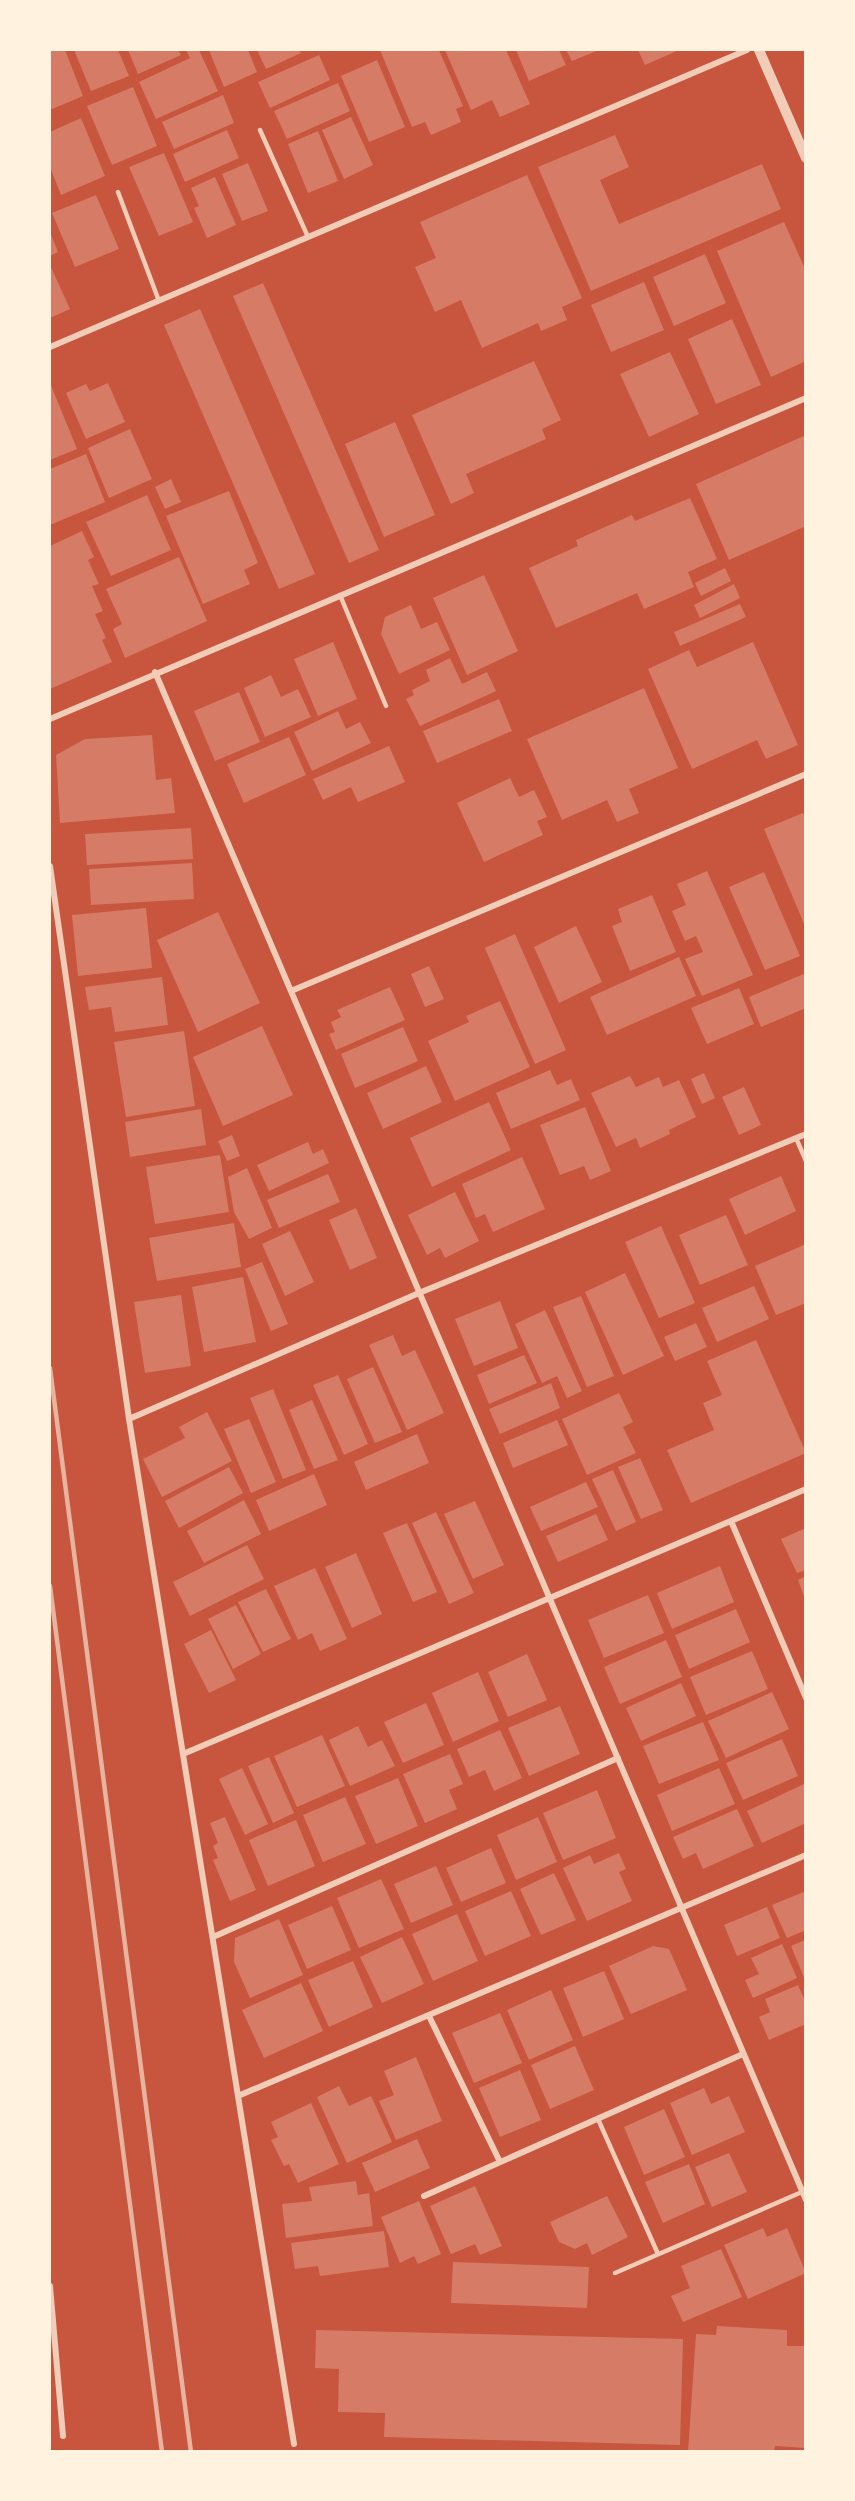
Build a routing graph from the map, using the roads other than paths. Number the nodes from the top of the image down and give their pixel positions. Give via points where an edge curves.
1 (747, 50) edge
2 (759, 50) edge
3 (260, 130) dead end
4 (806, 158) edge
5 (118, 192) dead end
6 (308, 237) junction
7 (159, 300) junction
8 (50, 347) edge
9 (806, 398) edge
10 (339, 595) junction
11 (155, 672) junction
12 (386, 706) dead end
13 (50, 719) edge
14 (806, 774) edge
15 (50, 866) edge
16 (291, 991) junction
17 (806, 1134) edge
18 (796, 1138) junction
19 (806, 1161) edge
20 (420, 1293) junction
21 (129, 1419) junction
22 (806, 1489) edge
23 (731, 1521) junction
24 (549, 1598) junction
25 (806, 1698) edge
26 (183, 1754) junction
27 (618, 1758) junction
28 (806, 1855) edge
29 (682, 1908) junction
30 (213, 1937) junction
31 (429, 2016) junction
32 (743, 2054) junction
33 (238, 2096) junction
34 (598, 2119) junction
35 (500, 2162) junction
36 (802, 2192) junction
37 (424, 2196) dead end
38 (806, 2200) edge
39 (658, 2254) junction
40 (615, 2273) dead end
41 (50, 2286) edge
42 (63, 2436) dead end
43 (294, 2444) dead end

1 - 6 street
2 - 4 street
3 - 6 lane
5 - 7 lane
6 - 7 street
7 - 8 street
9 - 10 street
10 - 11 street
10 - 12 lane
11 - 13 street
11 - 16 street
14 - 16 street
15 - 21 street
16 - 20 street
17 - 18 street
18 - 19 lane
18 - 20 street
20 - 21 street
20 - 24 street
21 - 26 street
22 - 23 street
23 - 24 street
23 - 25 street
24 - 26 street
24 - 27 street
26 - 30 street
27 - 29 street
27 - 30 street
28 - 29 street
29 - 31 street
29 - 32 street
30 - 33 street
31 - 33 street
31 - 35 street
32 - 34 street
32 - 36 street
33 - 43 street
34 - 35 street
34 - 39 lane
35 - 37 street
36 - 38 street
36 - 39 lane
39 - 40 lane
41 - 42 street

